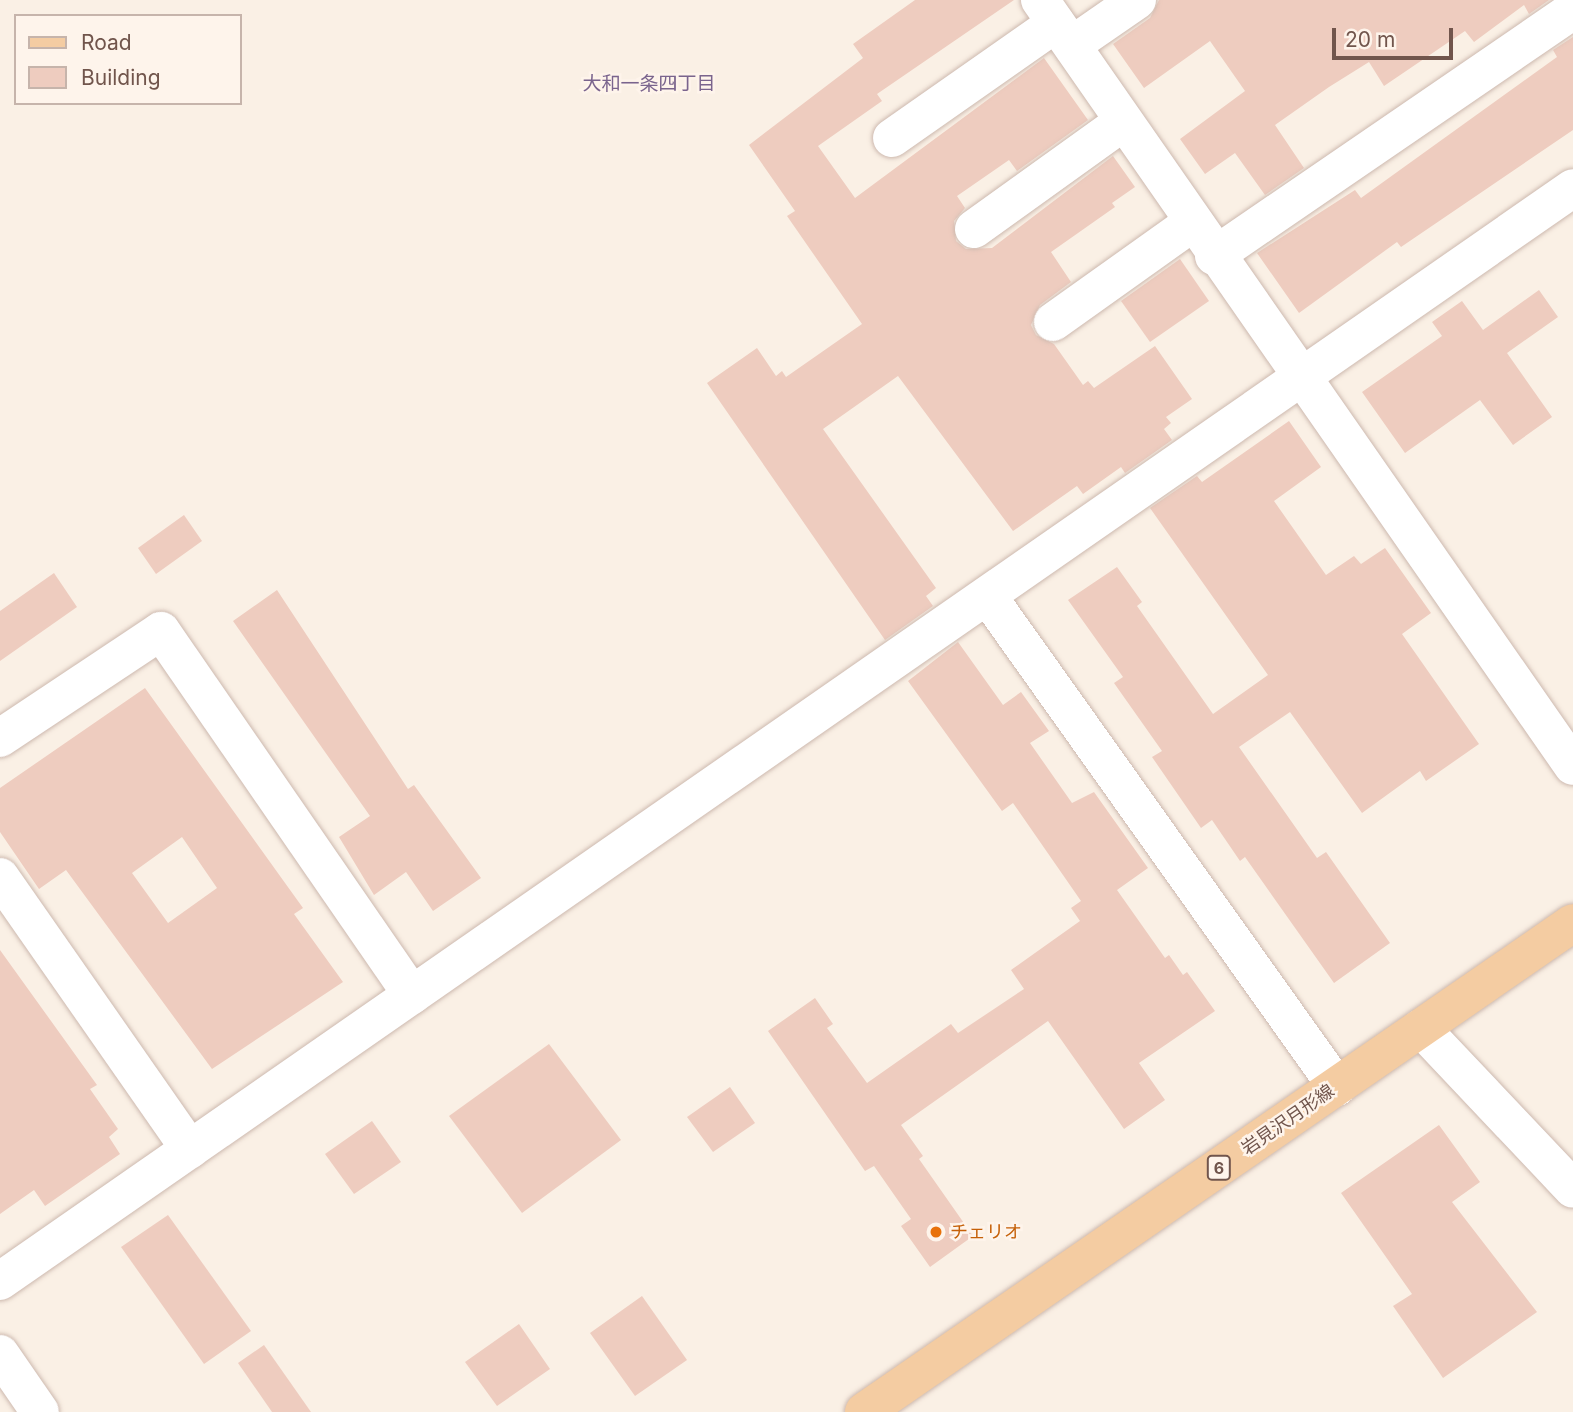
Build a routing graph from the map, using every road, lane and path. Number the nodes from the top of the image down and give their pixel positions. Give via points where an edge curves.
1 (1138, 0) edge
2 (1573, 10) edge
3 (1056, 23) edge
4 (1123, 122) junction
5 (892, 138) dead end
6 (1573, 188) edge
7 (1192, 223) junction
8 (974, 229) dead end
9 (1214, 256) junction
10 (1053, 322) dead end
11 (1303, 376) junction
12 (989, 598) junction
13 (0, 738) edge
14 (1573, 766) edge
15 (0, 877) edge
16 (1573, 923) edge
17 (412, 995) junction
18 (1421, 1028) junction
19 (1338, 1087) junction
20 (190, 1149) junction
21 (1573, 1189) edge
22 (0, 1281) edge
23 (0, 1354) edge
24 (40, 1412) edge
25 (864, 1412) edge

1 - 3 street
2 - 9 street
3 - 4 street
3 - 5 street
4 - 7 street
4 - 8 street
6 - 11 street
7 - 9 street
7 - 10 street
9 - 11 street
11 - 12 street
11 - 14 street
12 - 17 street
12 - 19 street
13 - 17 street via 161,631
15 - 20 street
16 - 18 main road, 岩見沢月形線 / 6
17 - 20 street
18 - 19 main road, 岩見沢月形線 / 6
18 - 21 street
19 - 25 main road, 岩見沢月形線 / 6
20 - 22 street
23 - 24 street

